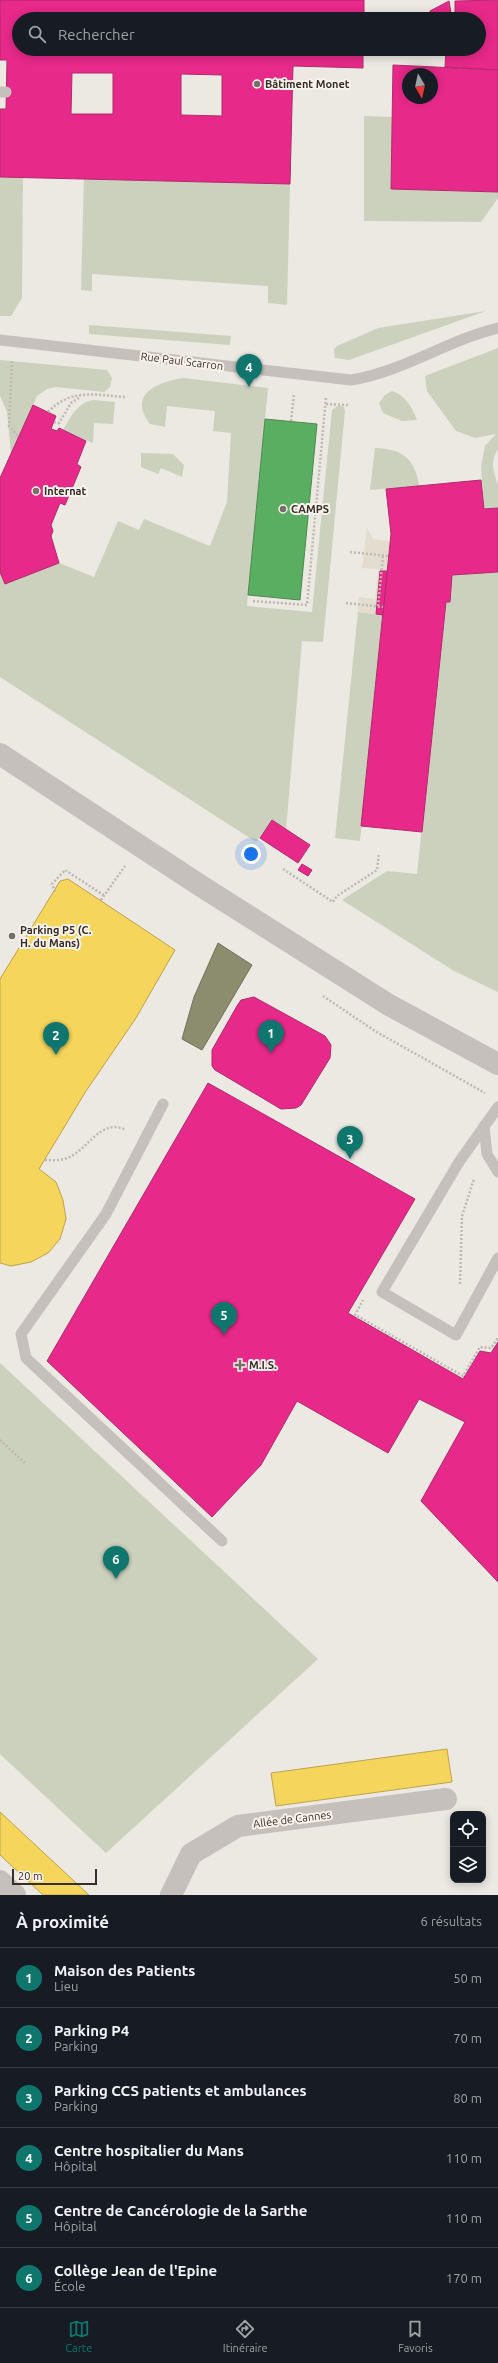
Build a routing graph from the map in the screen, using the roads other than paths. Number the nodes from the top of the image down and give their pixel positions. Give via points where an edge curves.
1 (498, 328) edge
2 (0, 340) edge
3 (0, 754) edge
4 (498, 1064) edge
5 (162, 1104) dead end
6 (498, 1107) edge
7 (484, 1126) junction
8 (498, 1172) edge
9 (498, 1258) edge
10 (222, 1541) dead end
11 (446, 1799) dead end
12 (0, 1881) edge
13 (15, 1895) edge
14 (171, 1895) edge

1 - 2 lane, Rue Paul Scarron via 386,371 362,378 340,380
3 - 4 street via 207,890 382,1000
5 - 10 lane via 106,1214 21,1334 26,1358
6 - 7 lane
7 - 8 lane via 488,1154
7 - 9 lane via 459,1162 382,1292 456,1335
11 - 14 street, Allée de Cannes via 238,1826 191,1854
12 - 13 street

